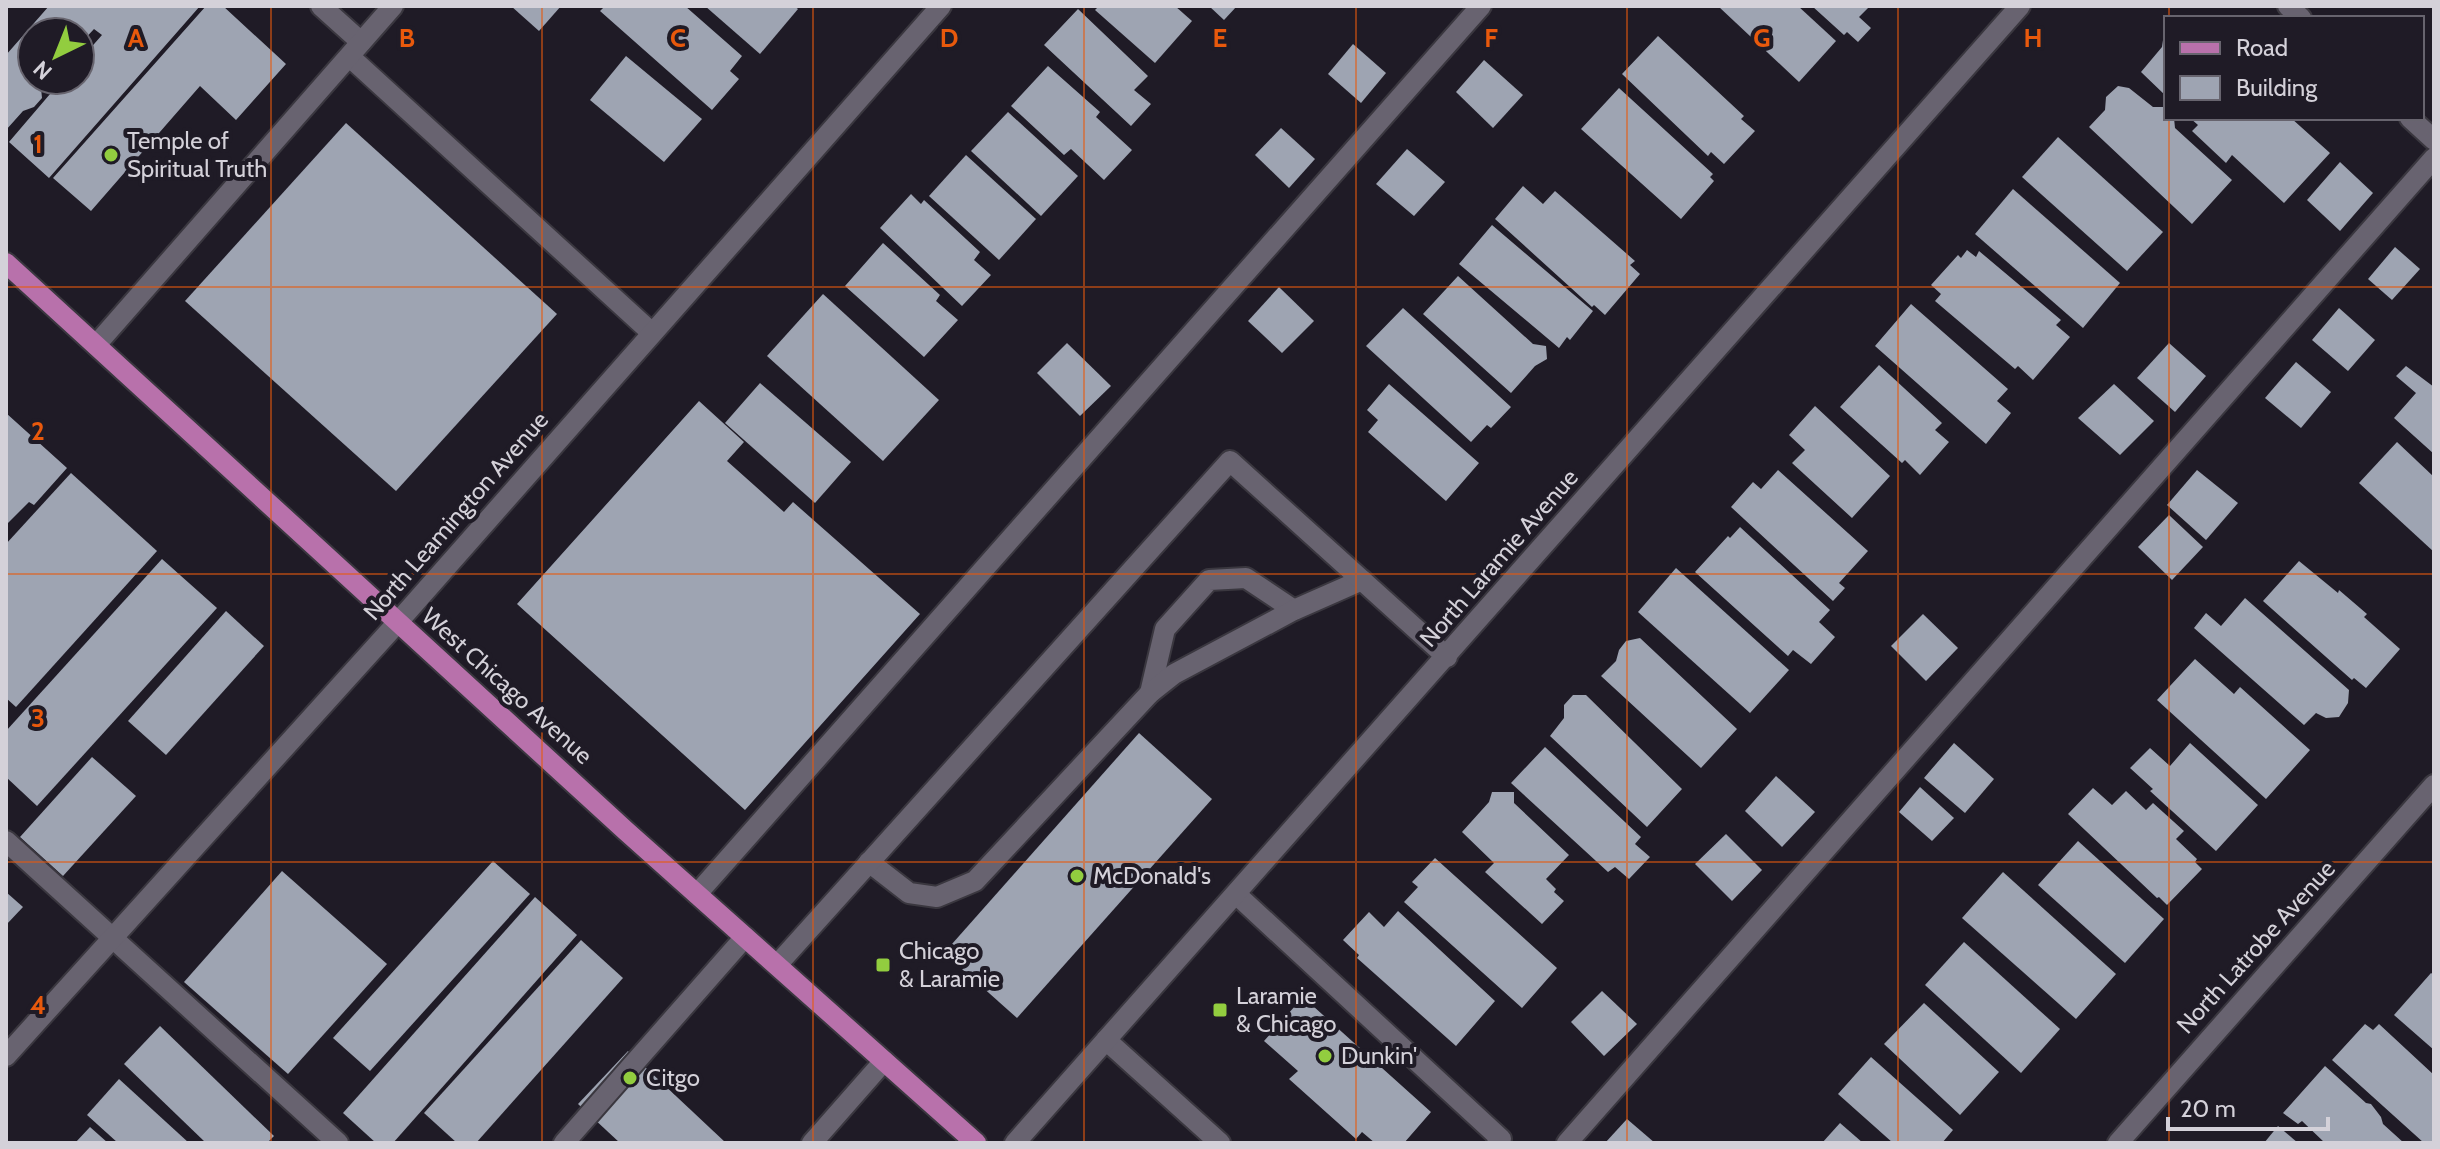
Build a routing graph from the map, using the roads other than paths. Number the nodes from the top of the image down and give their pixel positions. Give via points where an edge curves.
1 (321, 6) edge
2 (393, 6) edge
3 (941, 6) edge
4 (1481, 6) edge
5 (2020, 6) edge
6 (355, 50) junction
7 (2412, 120) edge
8 (2434, 140) edge
9 (2434, 158) edge
10 (6, 263) edge
11 (652, 333) junction
12 (96, 345) junction
13 (1362, 580) junction
14 (1294, 610) junction
15 (398, 622) junction
16 (1447, 657) junction
17 (1150, 693) junction
18 (2434, 785) edge
19 (6, 841) edge
20 (869, 862) junction
21 (697, 894) junction
22 (1236, 894) junction
23 (745, 937) junction
24 (113, 938) junction
25 (777, 965) junction
26 (1106, 1040) junction
27 (6, 1056) edge
28 (884, 1061) junction
29 (338, 1143) edge
30 (564, 1143) edge
31 (812, 1143) edge
32 (976, 1143) edge
33 (1015, 1143) edge
34 (1220, 1143) edge
35 (1497, 1143) edge
36 (1567, 1143) edge
37 (2118, 1143) edge

1 - 6 street
2 - 6 street
3 - 11 street, North Leamington Avenue
4 - 21 street
5 - 16 street, North Laramie Avenue
6 - 11 street
6 - 12 street
7 - 8 street
9 - 36 street
10 - 12 main road, West Chicago Avenue
11 - 15 street, North Leamington Avenue
12 - 15 main road, West Chicago Avenue
13 - 14 street
13 - 16 street
13 - 20 street via 1230,461
14 - 17 street via 1174,674
14 - 17 street via 1246,578 1209,580 1165,629
15 - 21 main road, West Chicago Avenue
15 - 24 street, North Leamington Avenue
16 - 22 street, North Laramie Avenue
17 - 20 street via 975,881 937,897 909,893
18 - 37 street, North Latrobe Avenue
19 - 24 street
20 - 25 street
21 - 23 main road, West Chicago Avenue
22 - 26 street, North Laramie Avenue
22 - 35 street via 1501,1139
23 - 25 main road, West Chicago Avenue
23 - 30 street
24 - 27 street, North Leamington Avenue
24 - 29 street
25 - 28 main road, West Chicago Avenue
26 - 33 street, North Laramie Avenue
26 - 34 street
28 - 31 street
28 - 32 main road, West Chicago Avenue

